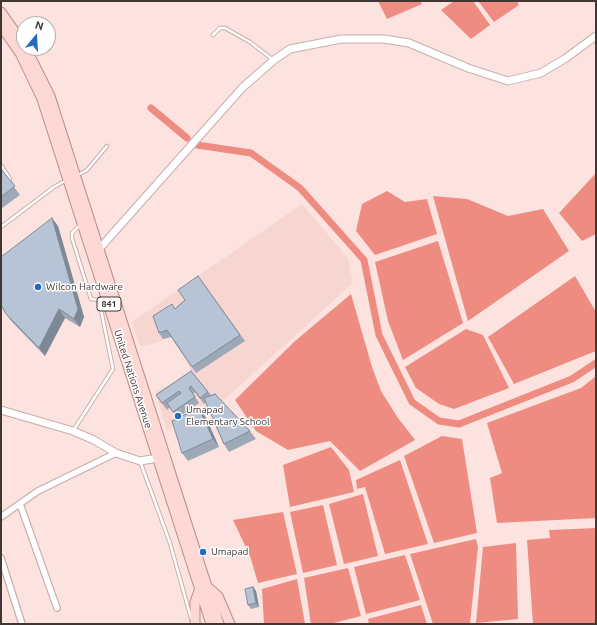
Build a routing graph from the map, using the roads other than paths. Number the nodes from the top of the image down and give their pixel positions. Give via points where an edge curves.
1 (1, 12) edge
2 (1, 26) edge
3 (16, 34) edge
4 (213, 35) dead end
5 (596, 36) edge
6 (30, 56) edge
7 (274, 60) junction
8 (107, 146) dead end
9 (1, 165) edge
10 (73, 177) junction
11 (10, 179) edge
12 (82, 222) junction
13 (1, 227) edge
14 (100, 248) junction
15 (103, 298) junction
16 (1, 410) edge
17 (73, 431) junction
18 (116, 453) junction
19 (158, 458) junction
20 (140, 461) junction
21 (20, 504) junction
22 (1, 517) edge
23 (1, 558) edge
24 (204, 588) junction
25 (57, 608) dead end
26 (22, 624) edge
27 (194, 624) edge
28 (211, 624) edge
29 (219, 624) edge
30 (230, 624) edge

1 - 3 main road
2 - 10 main road, United Nations Avenue / 841 via 20,53 42,99
4 - 7 lane via 220,28 226,28
5 - 7 street via 542,73 508,81 468,68 409,43 384,39 341,39 290,49
6 - 10 main road, United Nations Avenue / 841 via 50,96
7 - 14 street via 228,104
8 - 10 lane via 87,170
9 - 11 lane
10 - 12 main road, United Nations Avenue / 841
10 - 13 lane via 54,187
10 - 14 main road, United Nations Avenue / 841
12 - 15 main road, United Nations Avenue / 841
12 - 15 lane via 72,233 72,238 91,299
14 - 24 main road, United Nations Avenue / 841
15 - 17 lane via 113,369
15 - 19 main road, United Nations Avenue / 841
16 - 17 street
17 - 18 street
18 - 20 street
18 - 21 street via 38,491
19 - 20 street
19 - 24 main road, United Nations Avenue / 841
20 - 27 lane via 170,543
21 - 22 street
21 - 25 street
23 - 26 street
24 - 27 main road via 195,602
24 - 28 main road, United Nations Avenue / 841
24 - 29 main road, United Nations Avenue / 841
24 - 30 main road via 218,596

